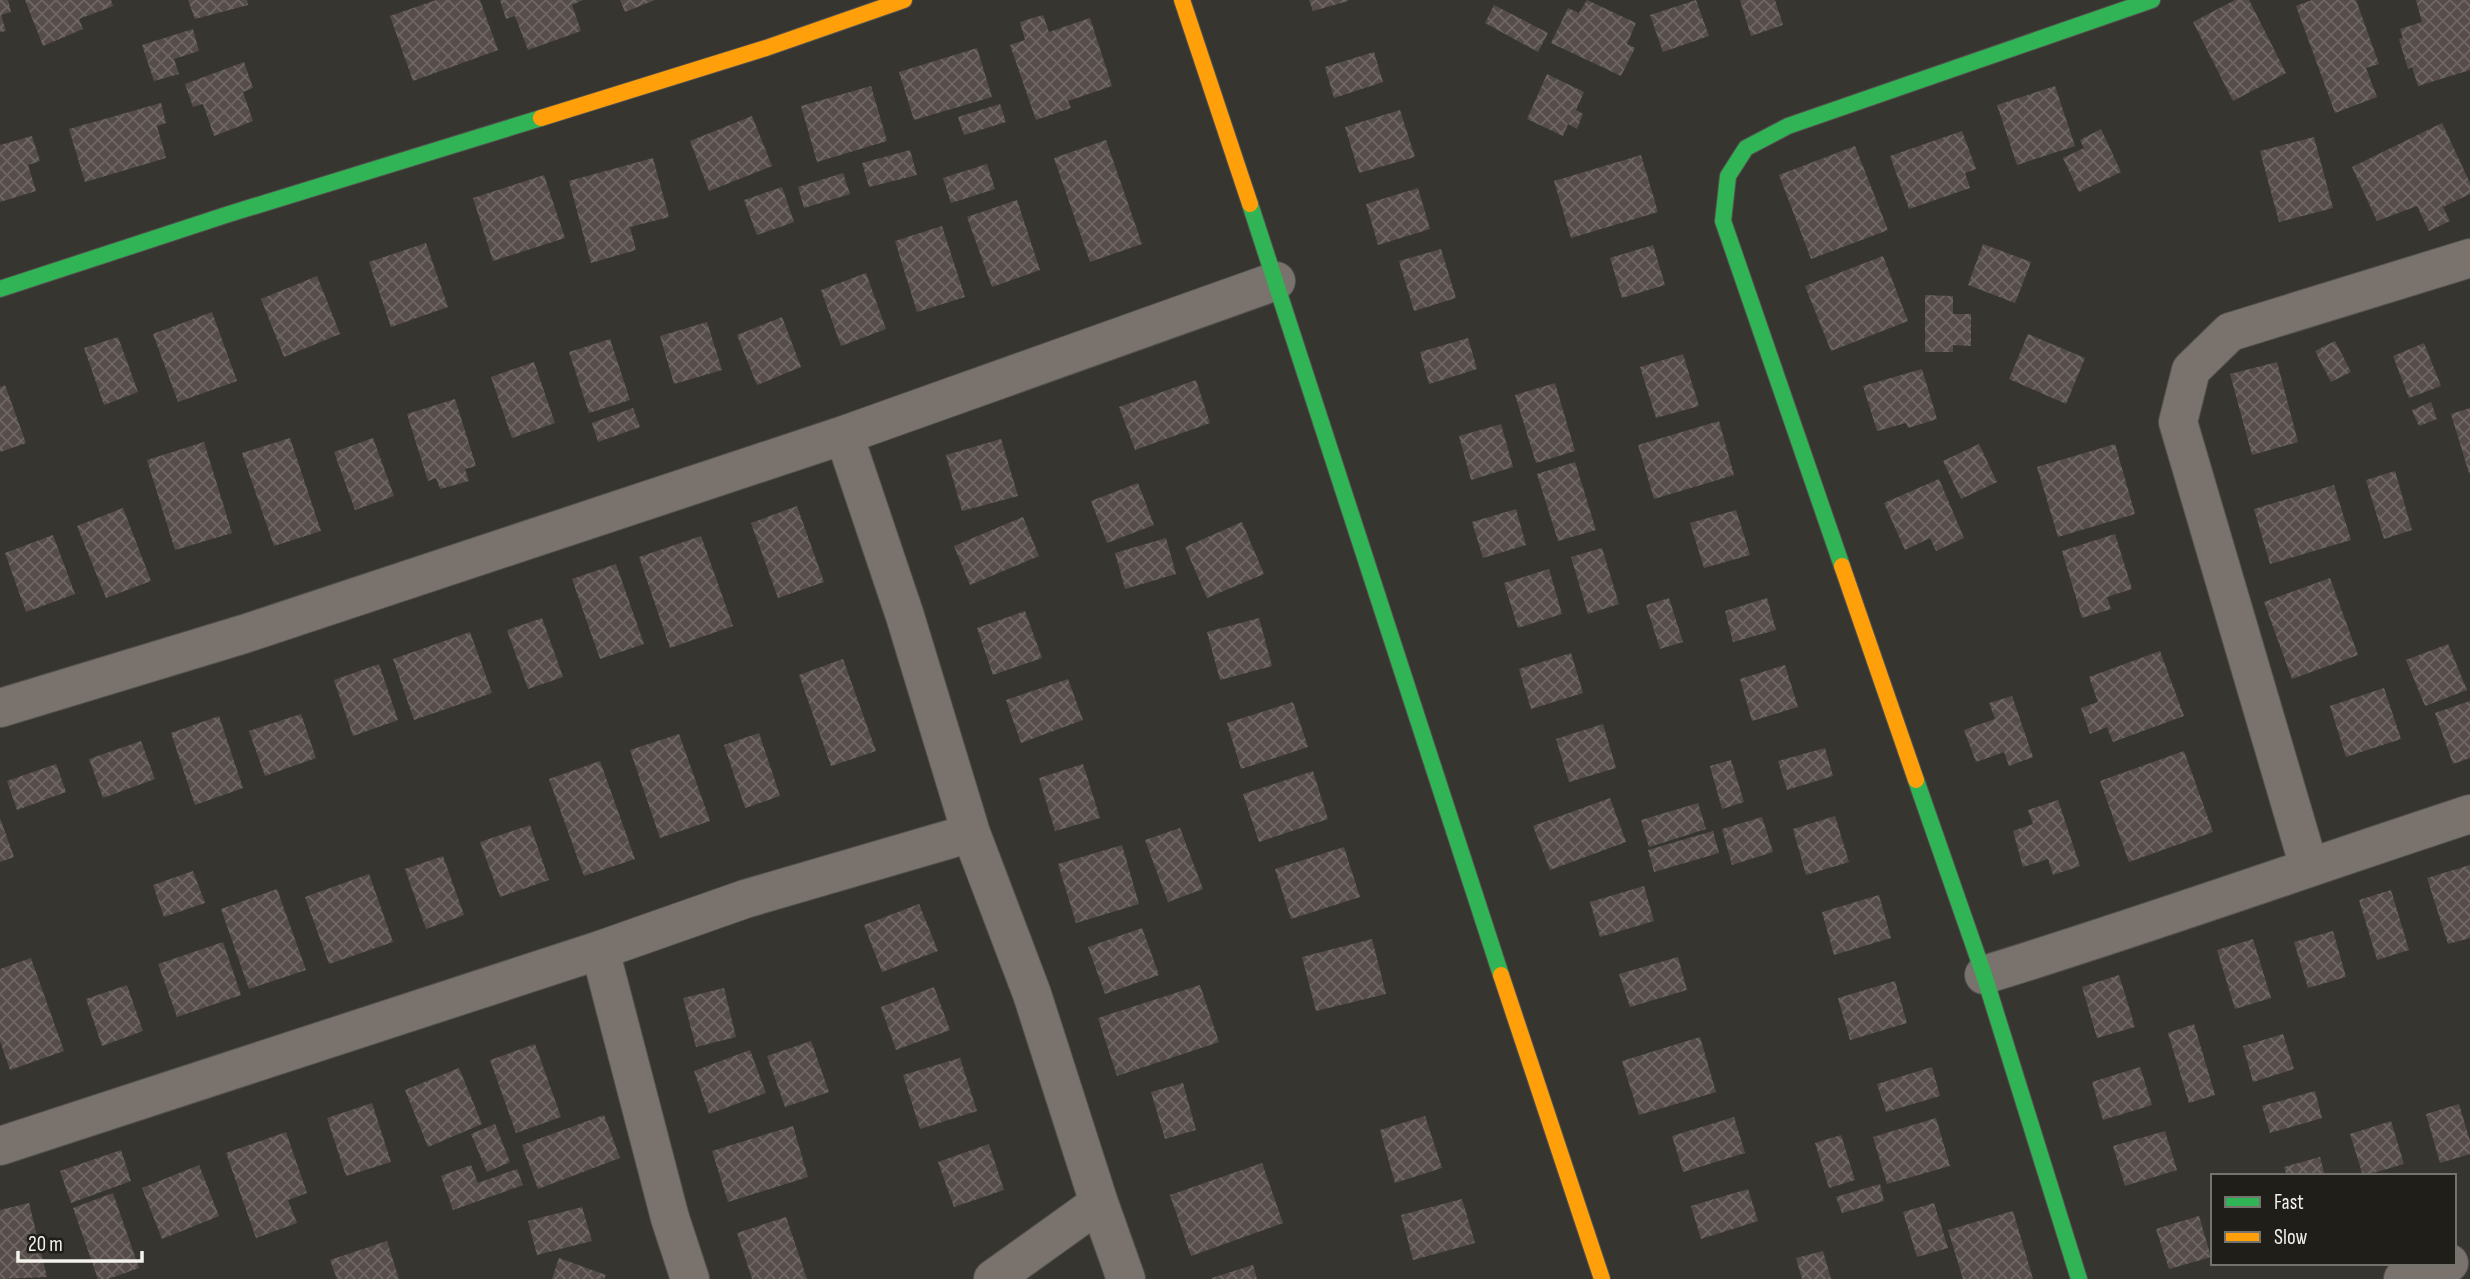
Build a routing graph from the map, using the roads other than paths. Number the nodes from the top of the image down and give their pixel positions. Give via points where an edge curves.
1 (904, 0) edge
2 (1182, 0) edge
3 (2152, 0) edge
4 (2470, 258) edge
5 (1276, 281) junction
6 (0, 289) edge
7 (844, 435) junction
8 (0, 708) edge
9 (2470, 814) edge
10 (971, 833) junction
11 (2309, 867) junction
12 (600, 950) junction
13 (1984, 975) junction
14 (0, 1146) edge
15 (1099, 1203) junction
16 (2443, 1265) edge
17 (690, 1279) edge
18 (993, 1279) edge
19 (1126, 1279) edge
20 (1602, 1279) edge
21 (2079, 1279) edge
22 (2403, 1279) edge

1 - 6 street via 766,48
2 - 5 street
3 - 13 street via 1788,127 1746,148 1728,176 1723,221
4 - 11 street via 2230,332 2191,370 2178,422
5 - 7 street
5 - 20 street
7 - 8 street via 244,634
7 - 10 street
9 - 11 street
10 - 12 street via 745,899
10 - 15 street via 1032,994
11 - 13 street via 2140,927
12 - 14 street
12 - 17 street
13 - 21 street
15 - 18 street
15 - 19 street
16 - 22 street

